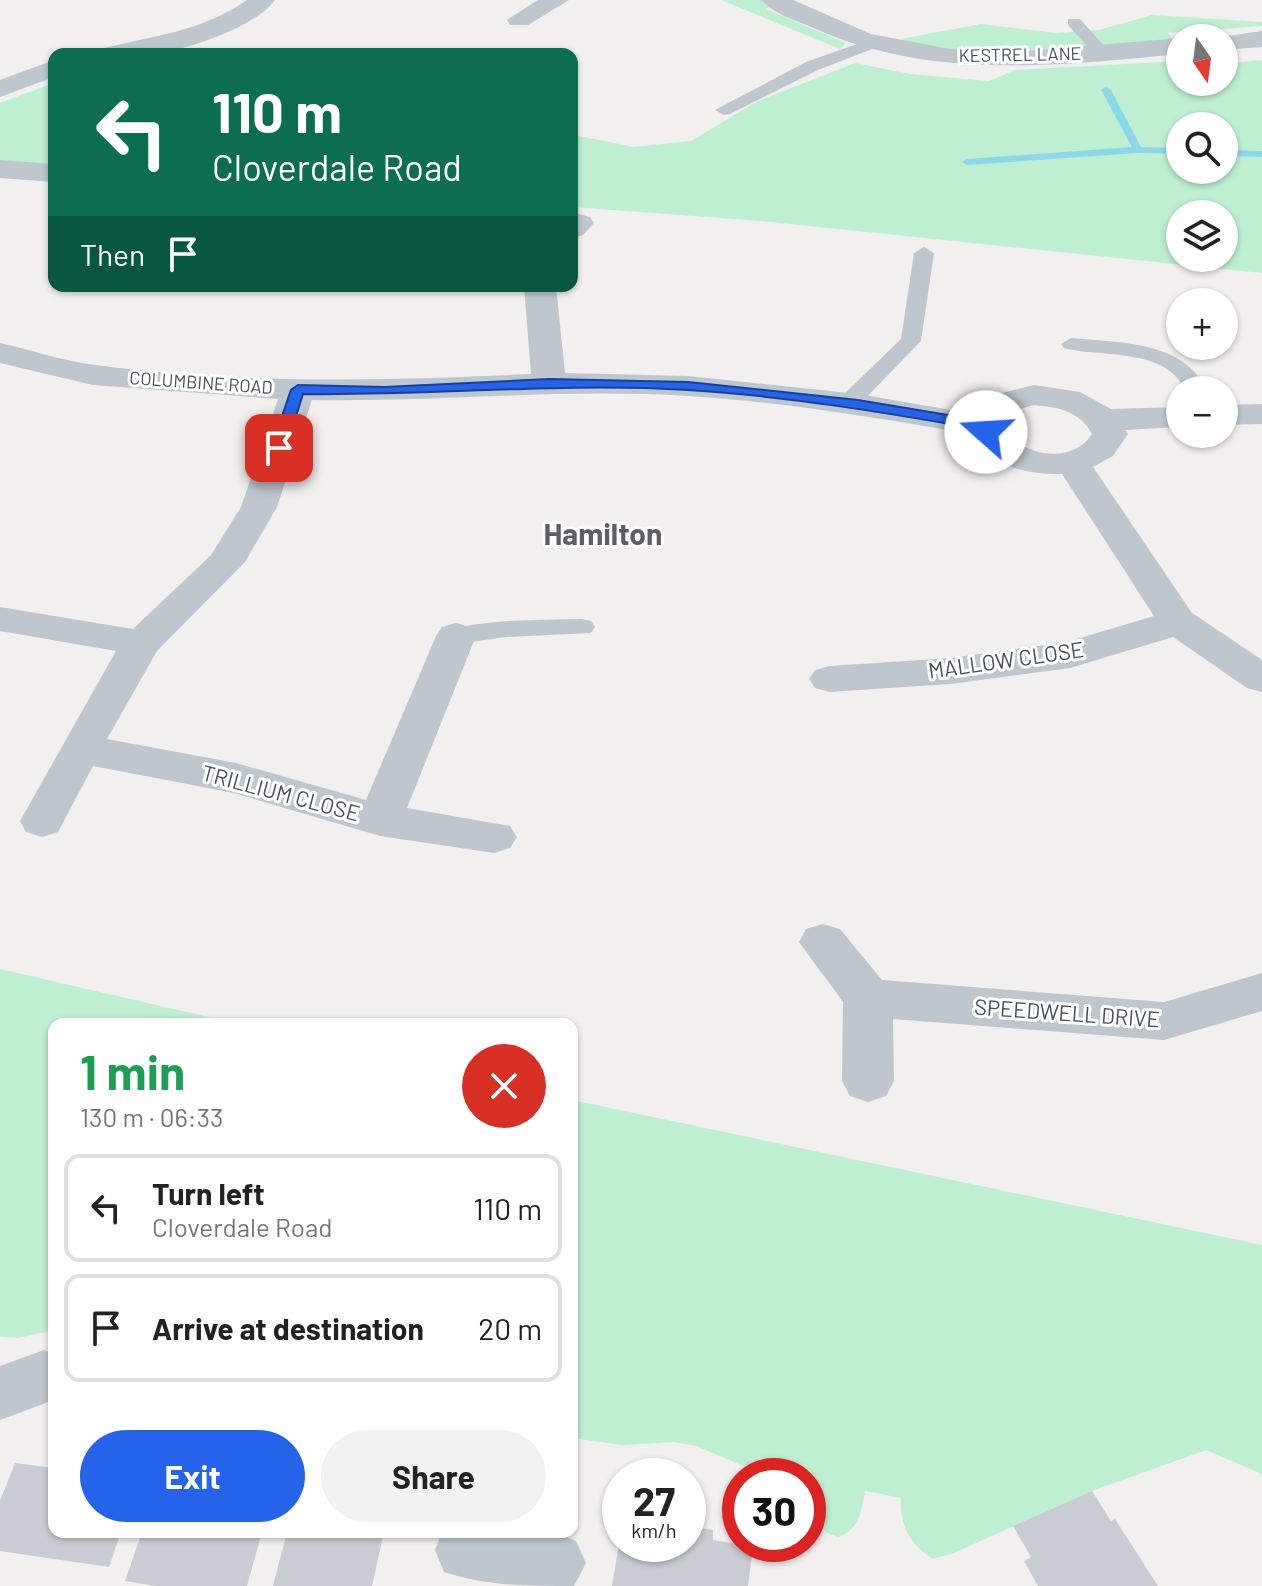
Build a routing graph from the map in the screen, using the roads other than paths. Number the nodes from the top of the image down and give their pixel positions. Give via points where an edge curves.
1 (263, 0) edge
2 (557, 0) edge
3 (774, 0) edge
4 (519, 20) dead end
5 (1074, 22) dead end
6 (1262, 39) edge
7 (1238, 41) edge
8 (874, 43) junction
9 (1166, 47) edge
10 (161, 48) edge
11 (1101, 52) junction
12 (48, 70) edge
13 (4, 83) edge
14 (724, 110) dead end
15 (0, 169) edge
16 (48, 173) edge
17 (924, 253) dead end
18 (541, 292) edge
19 (1071, 344) dead end
20 (0, 353) edge
21 (1192, 376) edge
22 (549, 383) junction
23 (298, 390) junction
24 (848, 403) junction
25 (1262, 414) edge
26 (1238, 415) edge
27 (1166, 418) edge
28 (1104, 420) junction
29 (984, 426) junction
30 (1072, 462) junction
31 (0, 619) edge
32 (1178, 622) junction
33 (582, 627) dead end
34 (456, 636) joint
35 (142, 643) junction
36 (830, 679) dead end
37 (1262, 679) edge
38 (82, 749) junction
39 (380, 820) junction
40 (42, 821) dead end
41 (494, 837) dead end
42 (823, 942) dead end
43 (1262, 992) edge
44 (868, 998) junction
45 (868, 1081) dead end
46 (466, 1550) dead end
47 (554, 1560) edge

1 - 10 street via 228,24
2 - 4 street
3 - 8 street, KESTREL LANE
5 - 11 lane
6 - 7 street
8 - 11 street, KESTREL LANE via 966,59
8 - 14 lane via 812,66
9 - 11 street, KESTREL LANE
12 - 13 street
15 - 16 street
17 - 24 lane via 911,341
18 - 22 street
19 - 21 lane via 1175,362
20 - 23 street, COLUMBINE ROAD via 93,375
22 - 23 street, COLUMBINE ROAD
22 - 24 street, COLUMBINE ROAD via 688,386
23 - 35 street via 259,507 226,562
24 - 29 street, COLUMBINE ROAD
25 - 26 street
27 - 28 street
28 - 29 street via 1070,400 1034,395 1003,401 990,410
28 - 30 street via 1110,434 1106,445
29 - 30 street via 995,444 1011,454
30 - 32 street
31 - 35 street
32 - 36 street, MALLOW CLOSE via 1070,655
32 - 37 street
33 - 34 lane
34 - 39 street, TRILLIUM CLOSE
35 - 38 street
38 - 39 street, TRILLIUM CLOSE via 236,778
38 - 40 street
39 - 41 street
42 - 44 street
43 - 44 street, SPEEDWELL DRIVE via 1164,1021
44 - 45 street
46 - 47 street

